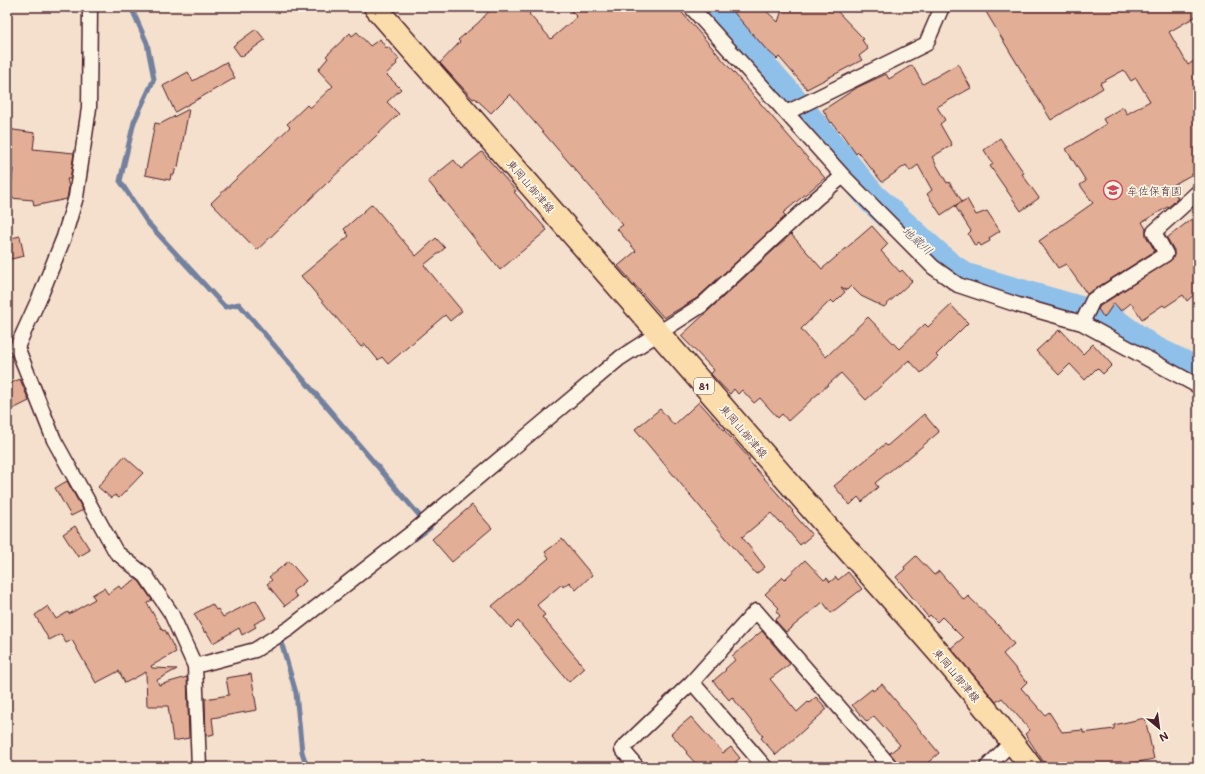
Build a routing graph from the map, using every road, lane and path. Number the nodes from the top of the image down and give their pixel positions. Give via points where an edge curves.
1 (90, 7) edge
2 (375, 7) edge
3 (691, 7) edge
4 (942, 7) edge
5 (786, 113) junction
6 (844, 176) junction
7 (1198, 192) edge
8 (1082, 323) junction
9 (659, 333) junction
10 (1198, 386) edge
11 (195, 666) junction
12 (692, 682) junction
13 (1012, 742) junction
14 (199, 767) edge
15 (637, 767) edge
16 (765, 767) edge
17 (891, 767) edge
18 (987, 767) edge
19 (1031, 767) edge

1 - 11 street via 89,108 76,197 64,237 16,347 54,440 116,552 146,576 167,606
2 - 9 main road, 東岡山御津線 / 81
3 - 5 street
4 - 5 street via 926,44
5 - 6 street
6 - 8 street via 933,267 958,285
6 - 9 street via 702,305
7 - 8 street via 1154,232 1166,254 1093,300
8 - 10 street
9 - 11 street via 620,358 414,531 290,628 255,650
9 - 13 main road, 東岡山御津線 / 81 via 940,655
11 - 14 street
12 - 15 street via 622,749
12 - 16 street
12 - 17 street via 756,611
13 - 18 street
13 - 19 main road, 東岡山御津線 / 81

